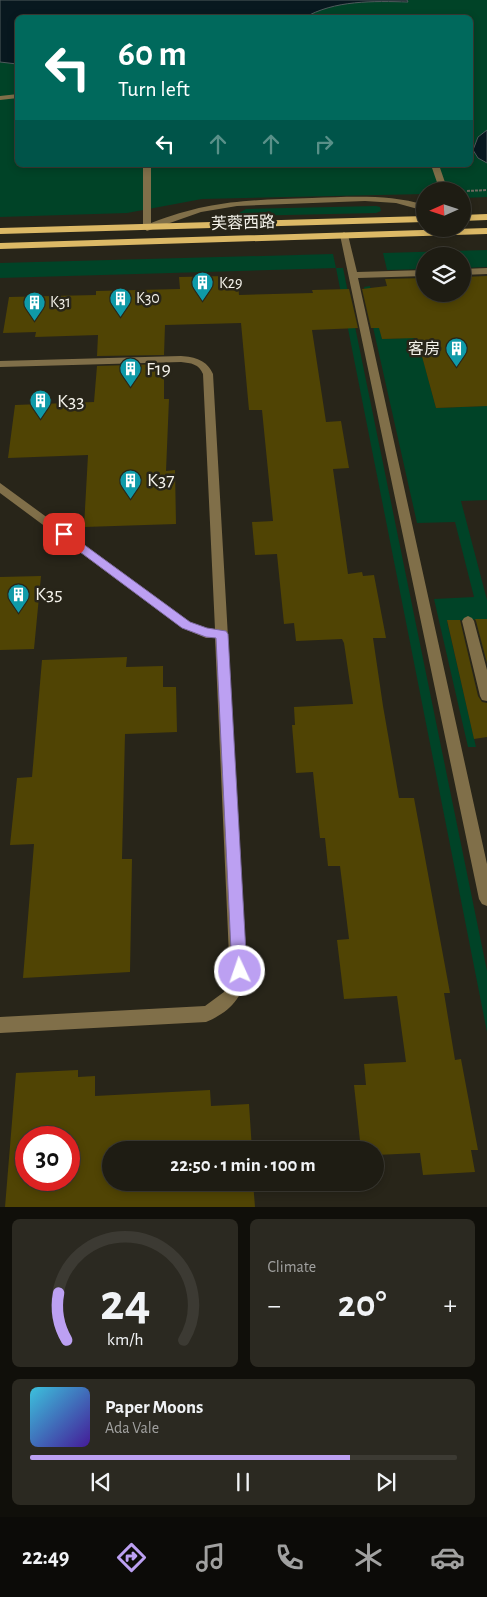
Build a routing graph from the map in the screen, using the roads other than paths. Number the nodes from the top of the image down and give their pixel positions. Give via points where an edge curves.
1 (15, 96) edge
2 (0, 98) edge
3 (147, 167) edge
4 (436, 167) edge
5 (441, 182) edge
6 (416, 206) edge
7 (487, 217) edge
8 (471, 218) edge
9 (416, 219) edge
10 (146, 228) junction
11 (0, 231) edge
12 (487, 231) edge
13 (344, 235) junction
14 (0, 246) edge
15 (487, 271) edge
16 (471, 272) edge
17 (416, 273) edge
18 (353, 275) junction
19 (0, 364) edge
20 (0, 487) edge
21 (468, 621) dead end
22 (222, 634) junction
23 (487, 696) edge
24 (487, 862) edge
25 (487, 897) edge
26 (0, 1025) edge

1 - 2 street
3 - 10 street
4 - 5 street
6 - 10 street via 375,199 258,202 188,212
7 - 8 main road
9 - 10 main road, 芙蓉西路
10 - 11 main road, 芙蓉西路
12 - 13 main road, 芙蓉西路
13 - 14 main road, 芙蓉西路
13 - 18 street
15 - 16 street
17 - 18 street
18 - 25 street
19 - 22 street via 182,359 192,360 206,368
20 - 22 street via 186,625 206,633
21 - 23 street
22 - 26 street via 240,971 234,994 222,1006 206,1014
24 - 25 street

